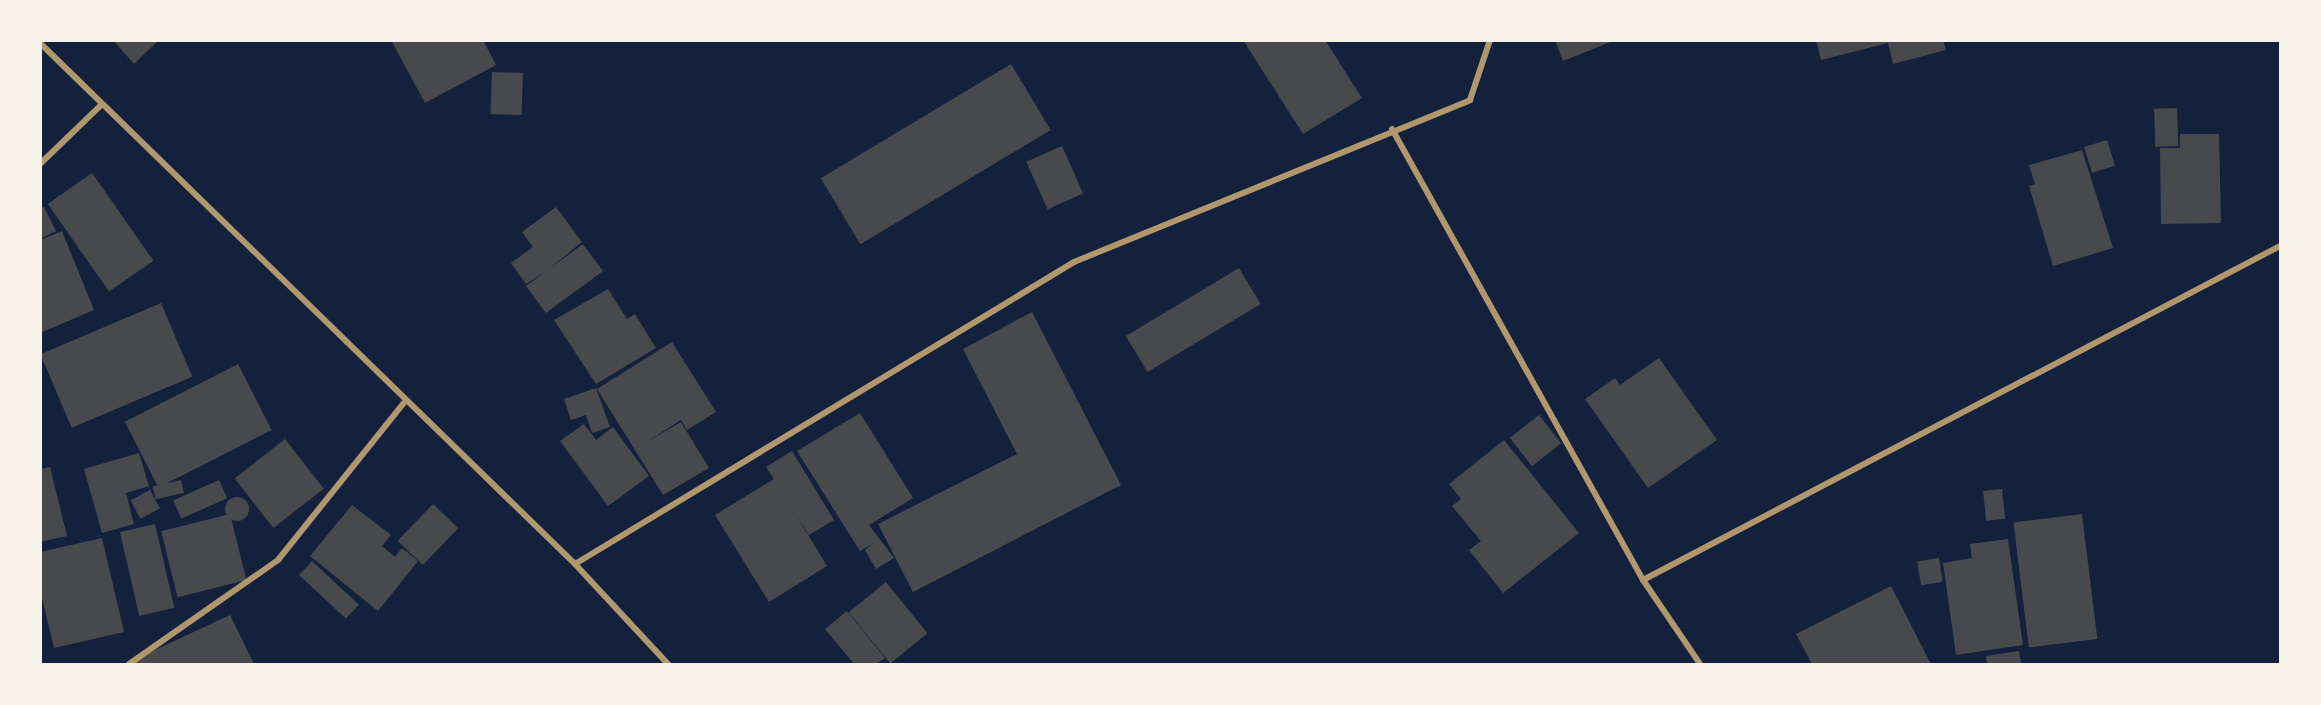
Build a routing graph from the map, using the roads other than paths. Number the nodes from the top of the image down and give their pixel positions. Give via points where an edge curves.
1 (1490, 40) edge
2 (40, 43) edge
3 (100, 106) junction
4 (1392, 129) junction
5 (40, 164) edge
6 (2280, 246) edge
7 (404, 403) junction
8 (575, 564) junction
9 (1643, 580) junction
10 (129, 664) edge
11 (668, 664) edge
12 (1700, 664) edge

1 - 4 street via 1470,100
2 - 3 street
3 - 5 street
3 - 7 street
4 - 8 street via 1074,262
4 - 9 street
6 - 9 street
7 - 8 street
7 - 10 street via 278,560
8 - 11 street
9 - 12 street

